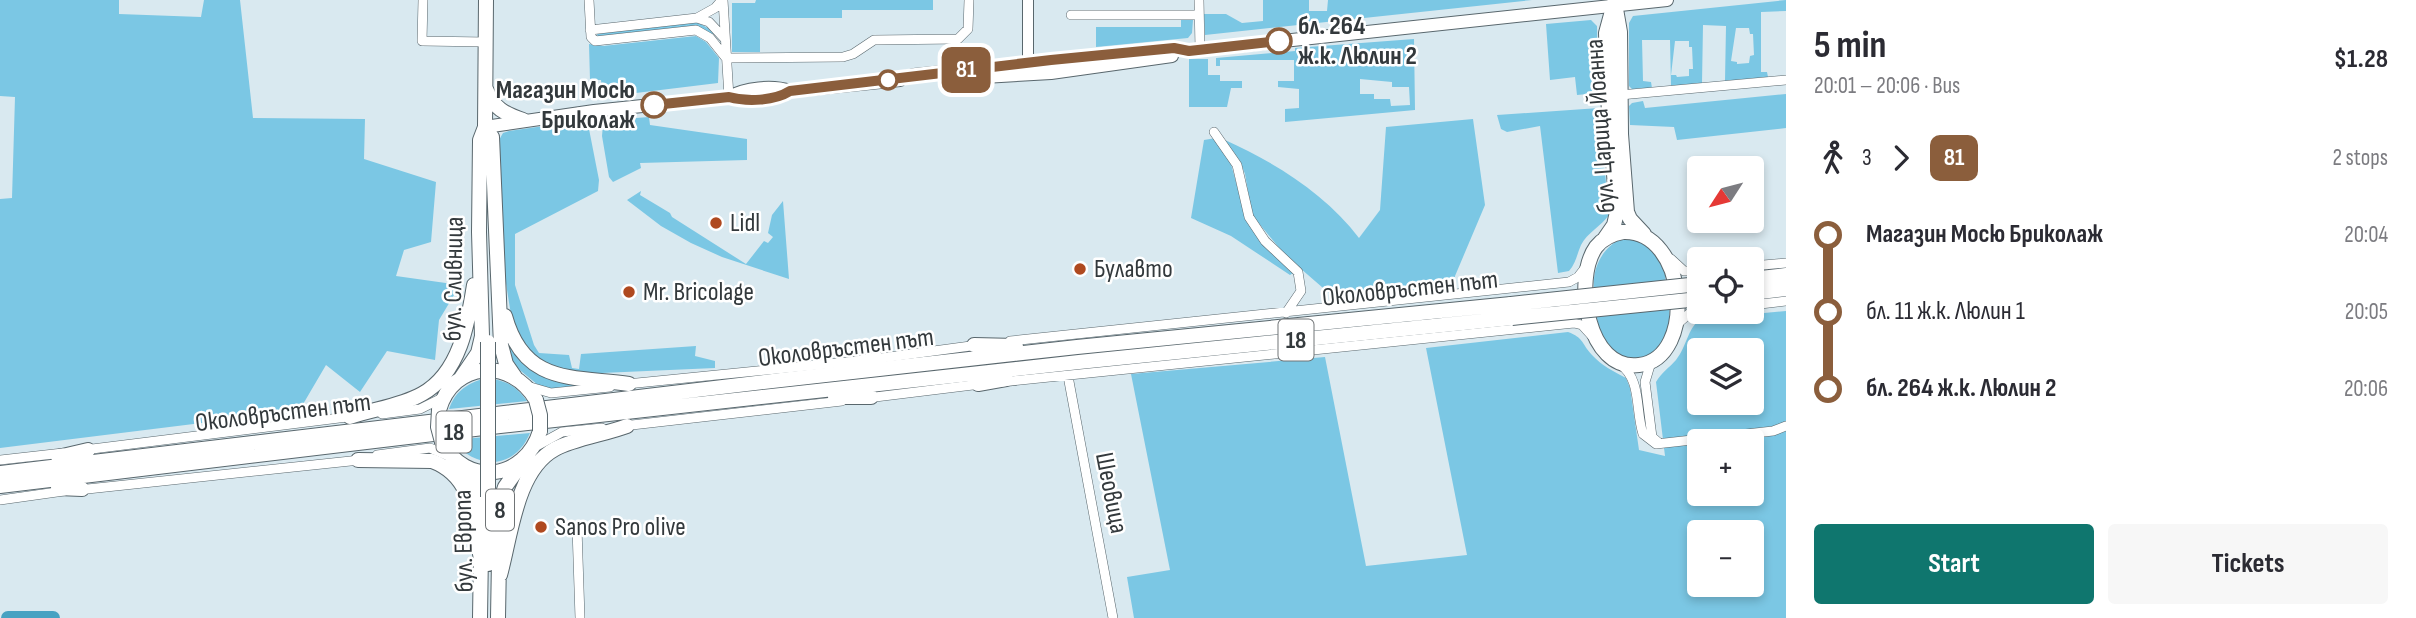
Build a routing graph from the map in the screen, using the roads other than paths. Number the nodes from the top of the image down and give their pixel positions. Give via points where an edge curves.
1 (423, 0) edge
2 (486, 0) edge
3 (589, 0) edge
4 (722, 0) edge
5 (969, 0) edge
6 (1028, 0) edge
7 (1199, 0) edge
8 (1667, 0) edge
9 (1615, 2) edge
10 (1071, 15) dead end
11 (1199, 15) junction
12 (697, 18) junction
13 (591, 34) junction
14 (725, 39) junction
15 (486, 42) junction
16 (1194, 50) junction
17 (726, 58) junction
18 (1032, 69) junction
19 (893, 80) junction
20 (1786, 80) edge
21 (485, 84) junction
22 (1620, 95) junction
23 (729, 97) junction
24 (523, 120) junction
25 (485, 127) junction
26 (1214, 132) dead end
27 (481, 176) junction
28 (493, 187) junction
29 (488, 222) junction
30 (1648, 237) junction
31 (1605, 239) junction
32 (1663, 251) junction
33 (479, 256) junction
34 (1590, 261) junction
35 (1786, 262) edge
36 (1764, 265) edge
37 (1687, 271) edge
38 (1786, 275) edge
39 (1764, 278) edge
40 (1687, 286) edge
41 (1786, 289) edge
42 (1764, 292) edge
43 (499, 298) junction
44 (1687, 300) edge
45 (1786, 301) edge
46 (1764, 304) edge
47 (1512, 311) junction
48 (1286, 313) junction
49 (1687, 315) edge
50 (1675, 326) junction
51 (974, 345) junction
52 (1599, 346) junction
53 (1077, 347) junction
54 (877, 359) junction
55 (1079, 362) junction
56 (1651, 362) junction
57 (1619, 363) junction
58 (1068, 376) junction
59 (461, 378) junction
60 (781, 380) junction
61 (520, 381) junction
62 (629, 384) junction
63 (978, 384) junction
64 (871, 397) junction
65 (764, 398) junction
66 (442, 403) junction
67 (350, 417) junction
68 (488, 421) joint
69 (627, 426) junction
70 (1786, 426) edge
71 (1660, 444) junction
72 (88, 450) junction
73 (531, 451) junction
74 (0, 460) edge
75 (358, 460) junction
76 (458, 461) junction
77 (0, 472) edge
78 (6, 485) edge
79 (82, 489) junction
80 (0, 500) edge
81 (577, 528) dead end
82 (481, 559) junction
83 (500, 575) junction
84 (480, 618) edge
85 (489, 618) edge
86 (498, 618) edge
87 (580, 618) edge
88 (1113, 618) edge

1 - 15 street via 422,41
2 - 15 main road, бул. Сливница
3 - 13 street
4 - 12 street
4 - 14 street
5 - 17 street via 968,29 958,39 874,40 843,57
6 - 18 street
7 - 11 street
8 - 9 main road
9 - 16 main road
9 - 22 main road, бул. Царица Йоанна
9 - 31 main road, бул. Царица Йоанна via 1606,33 1617,212
10 - 11 street
11 - 16 street
12 - 13 street
12 - 14 street via 714,26
13 - 17 street via 598,41 696,30 710,37
14 - 17 street
15 - 21 main road, бул. Сливница
16 - 18 main road via 1139,51
17 - 23 street
18 - 19 main road
18 - 19 main road via 1019,75
19 - 23 main road via 739,92
20 - 22 street
21 - 24 main road via 499,109
21 - 25 main road, бул. Сливница
22 - 30 main road, бул. Царица Йоанна via 1627,212
23 - 24 main road
24 - 25 main road
25 - 27 main road, бул. Сливница via 480,140
25 - 28 main road, бул. Сливница via 492,137
26 - 48 street via 1237,164 1249,217 1265,241 1298,272 1301,291
27 - 29 main road, бул. Сливница
27 - 33 main road, бул. Сливница
28 - 29 main road, бул. Сливница
28 - 43 main road, бул. Сливница
29 - 68 main road, бул. Сливница, bridge
30 - 31 main road via 1632,232
30 - 32 main road
31 - 34 main road
32 - 37 street
32 - 50 main road via 1674,281
33 - 59 main road, бул. Сливница via 482,336 478,353
33 - 67 main road via 467,323 444,376 423,394
34 - 48 street, Околовръстен път via 1569,282
34 - 52 main road via 1588,309
35 - 36 street
38 - 39 main road
40 - 47 main road, Околовръстен път / 18, bridge
41 - 42 main road
43 - 61 main road, бул. Сливница via 503,357
43 - 62 main road via 514,341 544,369 566,378
44 - 47 main road, Околовръстен път / 18, bridge
45 - 46 street
47 - 53 main road, Околовръстен път / 18
47 - 55 main road, Околовръстен път / 18
48 - 51 street, Околовръстен път
49 - 50 street
50 - 56 main road via 1669,345
51 - 53 main road
51 - 54 street, Околовръстен път
52 - 57 main road
52 - 58 street, Околовръстен път via 1590,332 1574,323
53 - 60 main road, Околовръстен път / 18
54 - 60 main road
54 - 62 street, Околовръстен път
55 - 63 main road
55 - 65 main road, Околовръстен път / 18
56 - 57 main road
56 - 71 street via 1645,382 1652,437
57 - 71 street via 1634,379 1643,434
58 - 63 street, Околовръстен път
58 - 88 street, Шеовица
59 - 61 main road via 491,370
59 - 66 main road
60 - 77 main road, Околовръстен път / 18
61 - 62 street, Околовръстен път via 551,393
61 - 73 main road, 8, bridge via 536,400 540,415 540,432
63 - 64 street, Околовръстен път
64 - 65 main road
64 - 69 street, Околовръстен път
65 - 78 main road, Околовръстен път / 18
66 - 67 street via 420,410
66 - 76 main road, bridge via 438,427 442,442
67 - 72 street
68 - 85 main road, бул. Европа, bridge
69 - 73 street, Околовръстен път via 562,432
69 - 83 main road via 556,448 539,462 521,495
70 - 71 street
72 - 74 street
72 - 77 main road
73 - 76 main road via 498,472 482,472
73 - 83 main road, бул. Европа / 8 via 502,494
75 - 76 street via 430,448
75 - 79 street, 8
75 - 82 main road, 8 via 432,461 455,474 469,498
76 - 82 main road, бул. Европа via 482,496
78 - 79 main road, 8
79 - 80 street
81 - 87 street
82 - 84 main road, бул. Европа / 8
83 - 86 main road, бул. Европа / 8

